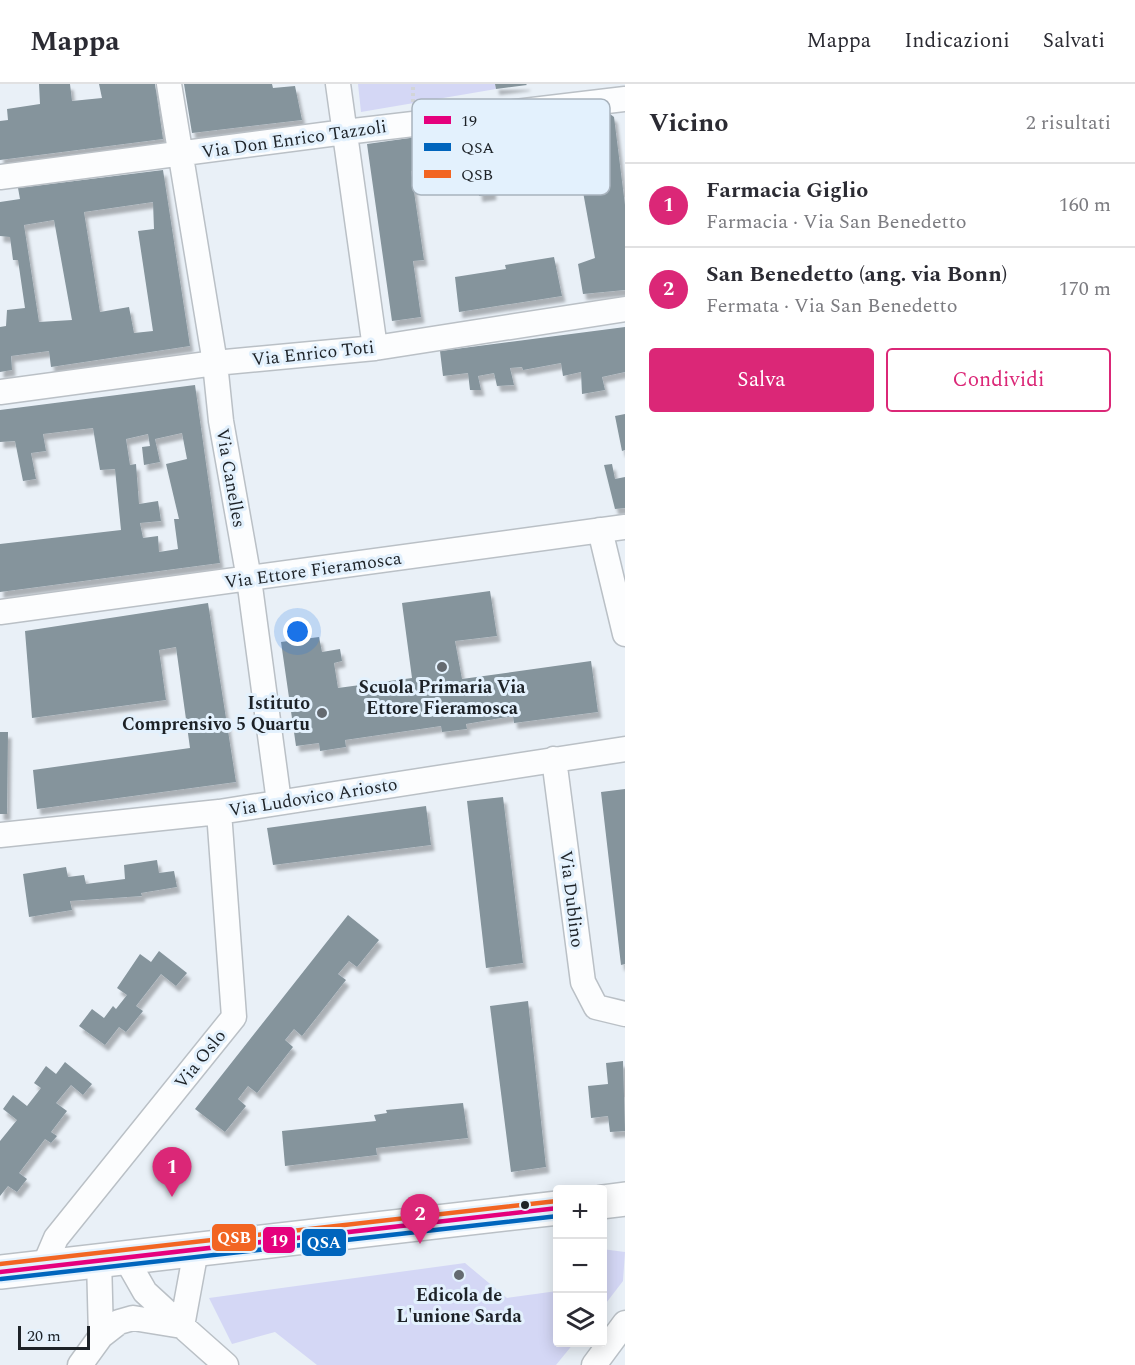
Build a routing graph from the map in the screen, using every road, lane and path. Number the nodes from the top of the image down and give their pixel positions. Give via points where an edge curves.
1 (169, 84) edge
2 (338, 84) edge
3 (625, 99) edge
4 (610, 101) edge
5 (412, 124) edge
6 (345, 132) junction
7 (179, 155) junction
8 (0, 177) edge
9 (625, 309) edge
10 (375, 348) junction
11 (215, 363) junction
12 (0, 392) edge
13 (625, 527) edge
14 (600, 530) junction
15 (249, 579) junction
16 (0, 612) edge
17 (625, 634) edge
18 (625, 749) edge
19 (554, 759) junction
20 (279, 802) junction
21 (219, 812) junction
22 (0, 835) edge
23 (625, 1014) edge
24 (625, 1199) edge
25 (607, 1201) edge
26 (553, 1209) edge
27 (196, 1250) junction
28 (112, 1258) junction
29 (44, 1266) junction
30 (0, 1272) edge
31 (625, 1323) edge
32 (182, 1326) junction
33 (101, 1336) junction
34 (80, 1365) edge
35 (226, 1365) edge
36 (594, 1365) edge

1 - 7 street, Via Canelles
2 - 6 street
3 - 4 street, Via Don Enrico Tazzoli
5 - 6 street, Via Don Enrico Tazzoli
6 - 7 street, Via Don Enrico Tazzoli
6 - 10 street
7 - 8 street, Via Don Enrico Tazzoli
7 - 11 street, Via Canelles
9 - 10 street, Via Enrico Toti
10 - 11 street, Via Enrico Toti
11 - 12 street, Via Enrico Toti
11 - 15 street, Via Canelles
13 - 14 street, Via Ettore Fieramosca
14 - 15 street, Via Ettore Fieramosca
14 - 17 street
15 - 16 street, Via Ettore Fieramosca
15 - 20 street, Via Canelles
18 - 19 street, Via Ludovico Ariosto
19 - 20 street, Via Ludovico Ariosto
19 - 23 street, Via Dublino via 583,982 597,1007
20 - 21 street, Via Ludovico Ariosto
21 - 22 street, Via Ludovico Ariosto
21 - 29 street, Via Oslo via 234,1017 56,1238
24 - 25 main road
26 - 27 main road
27 - 28 main road
27 - 32 street
28 - 29 main road
28 - 32 street
28 - 33 street
29 - 30 main road
31 - 36 street
32 - 33 street via 133,1318 119,1322
32 - 35 street
33 - 34 street

